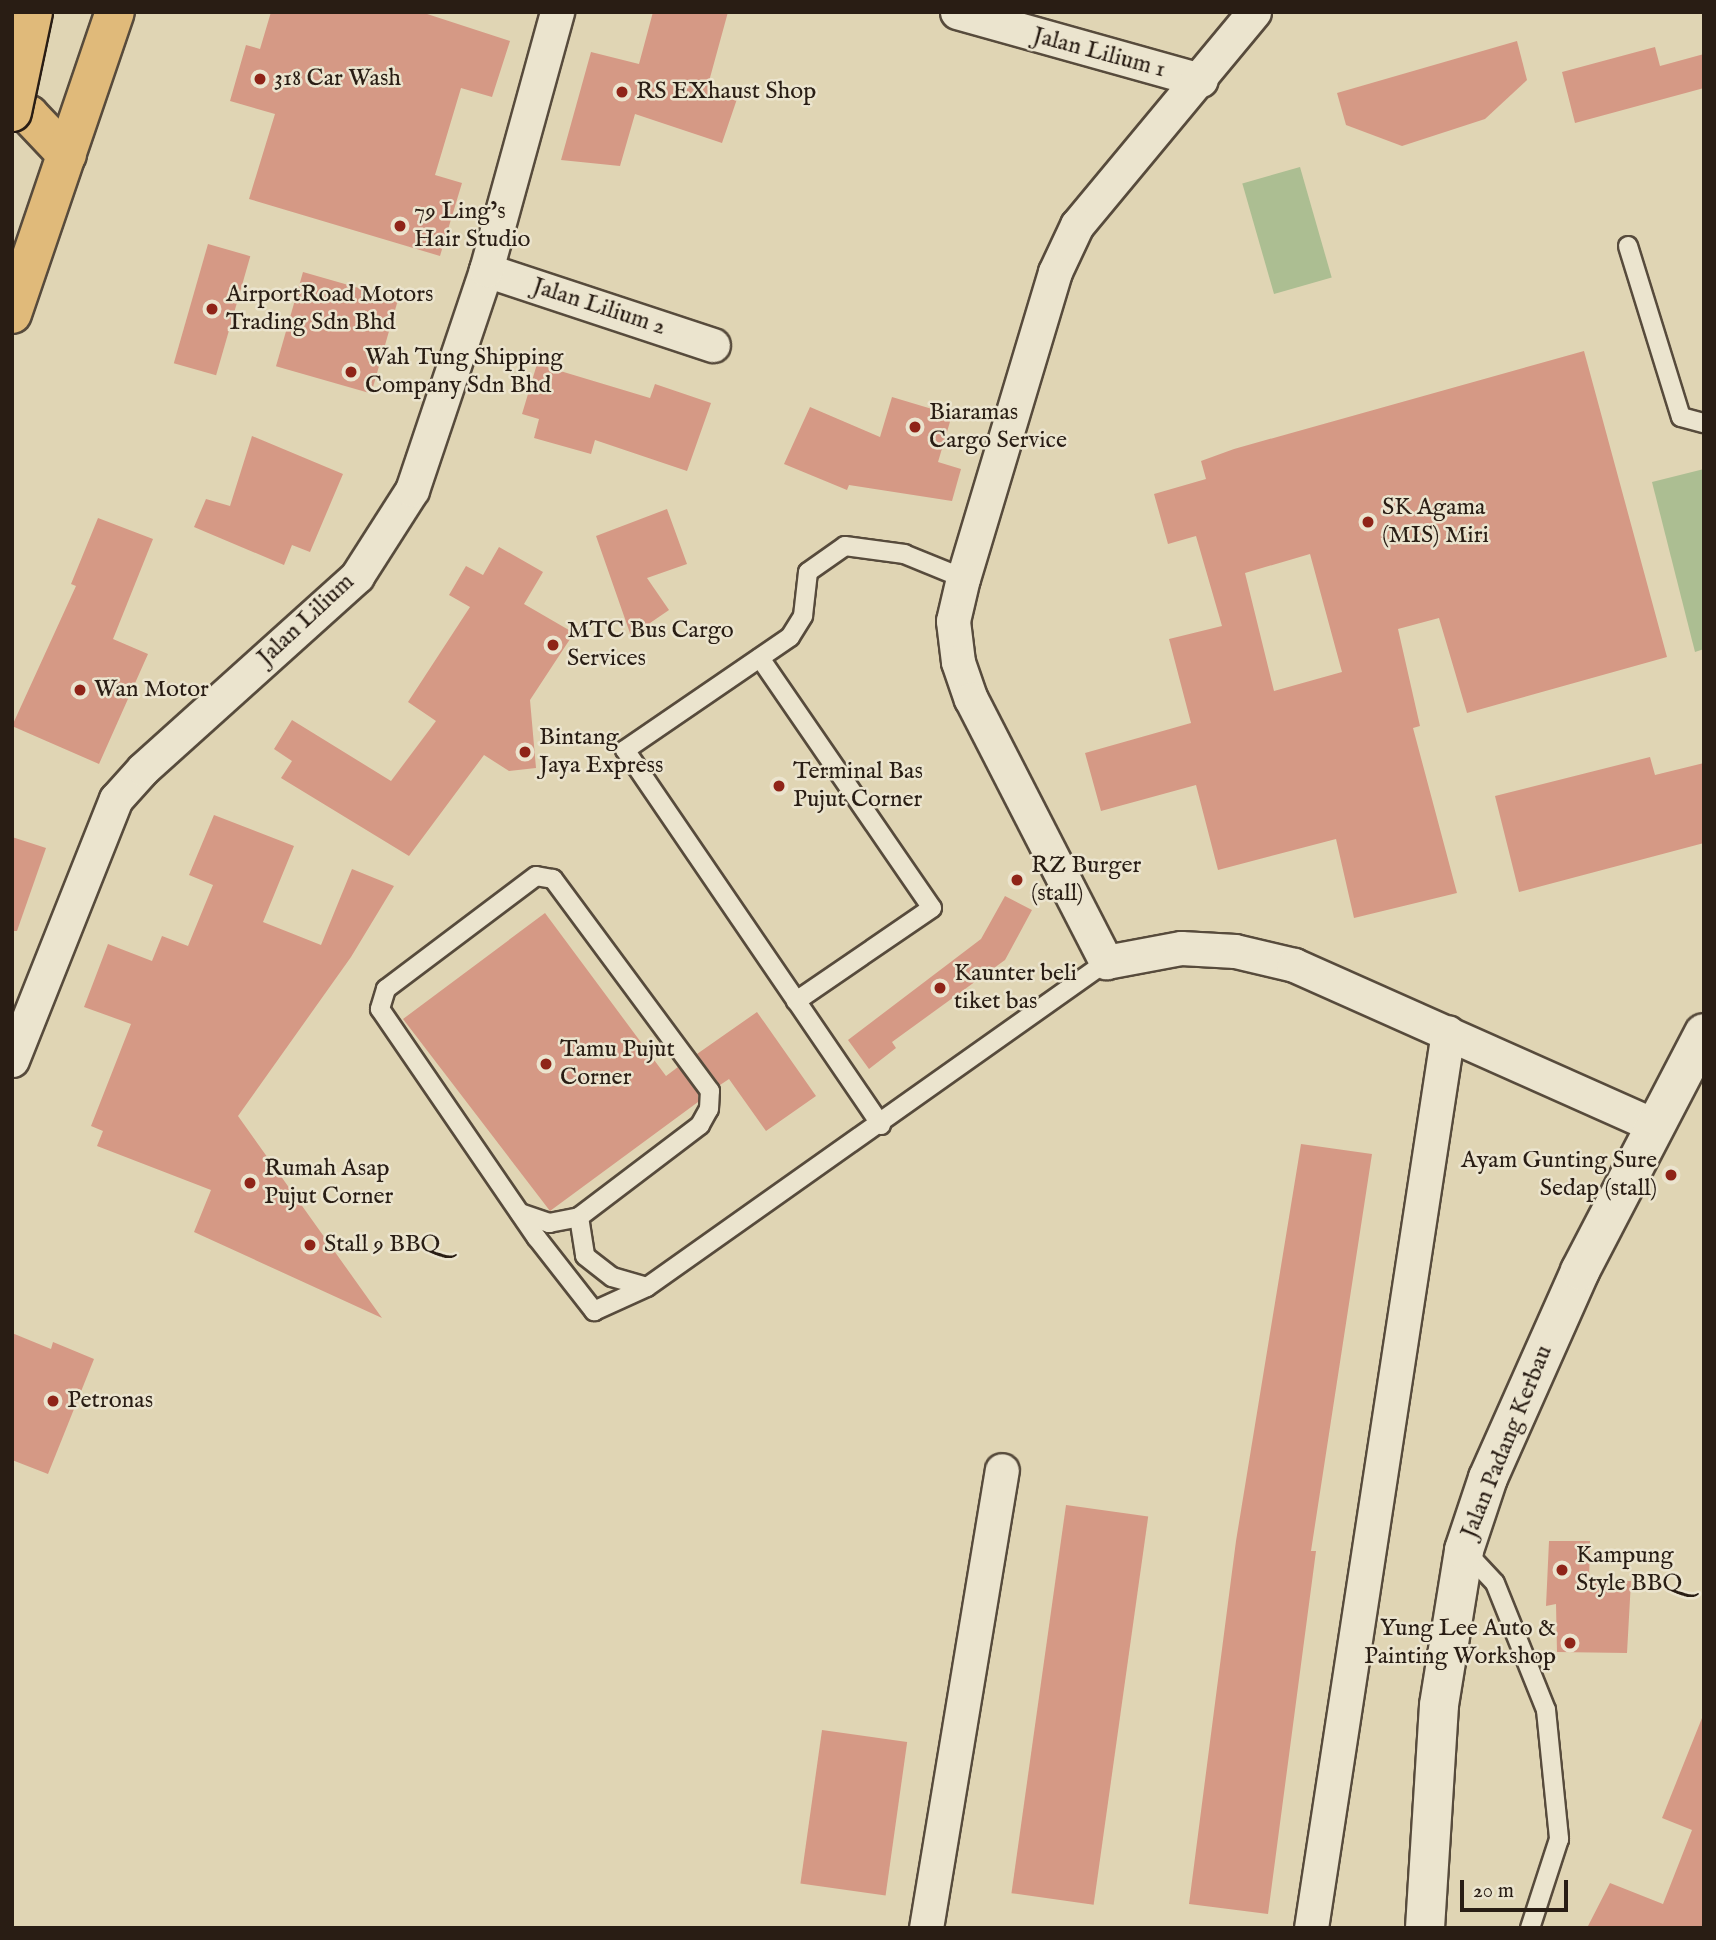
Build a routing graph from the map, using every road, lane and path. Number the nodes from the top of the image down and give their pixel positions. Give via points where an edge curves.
1 (33, 12) edge
2 (115, 12) edge
3 (557, 12) edge
4 (957, 12) edge
5 (1254, 12) edge
6 (1201, 80) junction
7 (12, 110) edge
8 (67, 155) junction
9 (1628, 246) dead end
10 (486, 270) junction
11 (12, 314) edge
12 (713, 345) dead end
13 (1704, 424) edge
14 (963, 578) junction
15 (760, 657) junction
16 (1106, 962) junction
17 (796, 1001) junction
18 (1448, 1032) junction
19 (1704, 1033) edge
20 (12, 1060) edge
21 (881, 1125) junction
22 (1653, 1125) junction
23 (520, 1213) junction
24 (579, 1217) junction
25 (647, 1287) junction
26 (1002, 1470) dead end
27 (1464, 1550) junction
28 (926, 1928) edge
29 (1311, 1928) edge
30 (1425, 1928) edge
31 (1531, 1928) edge

1 - 7 highway, bridge
2 - 8 highway
3 - 10 street, Jalan Lilium
4 - 6 street, Jalan Lilium 1
5 - 6 street
6 - 14 street via 1077,225 1055,272
7 - 8 highway via 29,115
8 - 11 highway
9 - 13 lane via 1681,417
10 - 12 street, Jalan Lilium 2
10 - 20 street, Jalan Lilium via 412,490 357,576 143,769 116,799
14 - 15 lane via 904,554 845,546 808,572 803,616 790,637
14 - 16 street via 953,621 958,662 971,699
15 - 17 lane via 625,750
15 - 17 lane via 932,908
16 - 18 street via 1181,948 1235,951 1294,965
16 - 21 lane
17 - 21 lane
18 - 22 street
18 - 29 street
19 - 22 street, Jalan Padang Kerbau
21 - 25 lane
22 - 27 street, Jalan Padang Kerbau via 1530,1380 1488,1478
23 - 24 lane via 549,1223
23 - 24 lane via 380,1009 386,989 536,876 545,875 553,879 710,1091 709,1109 700,1125
23 - 25 lane via 594,1311
24 - 25 lane via 585,1256 612,1277
26 - 28 street
27 - 30 street, Jalan Padang Kerbau via 1440,1705
27 - 31 lane via 1495,1583 1546,1710 1559,1839

